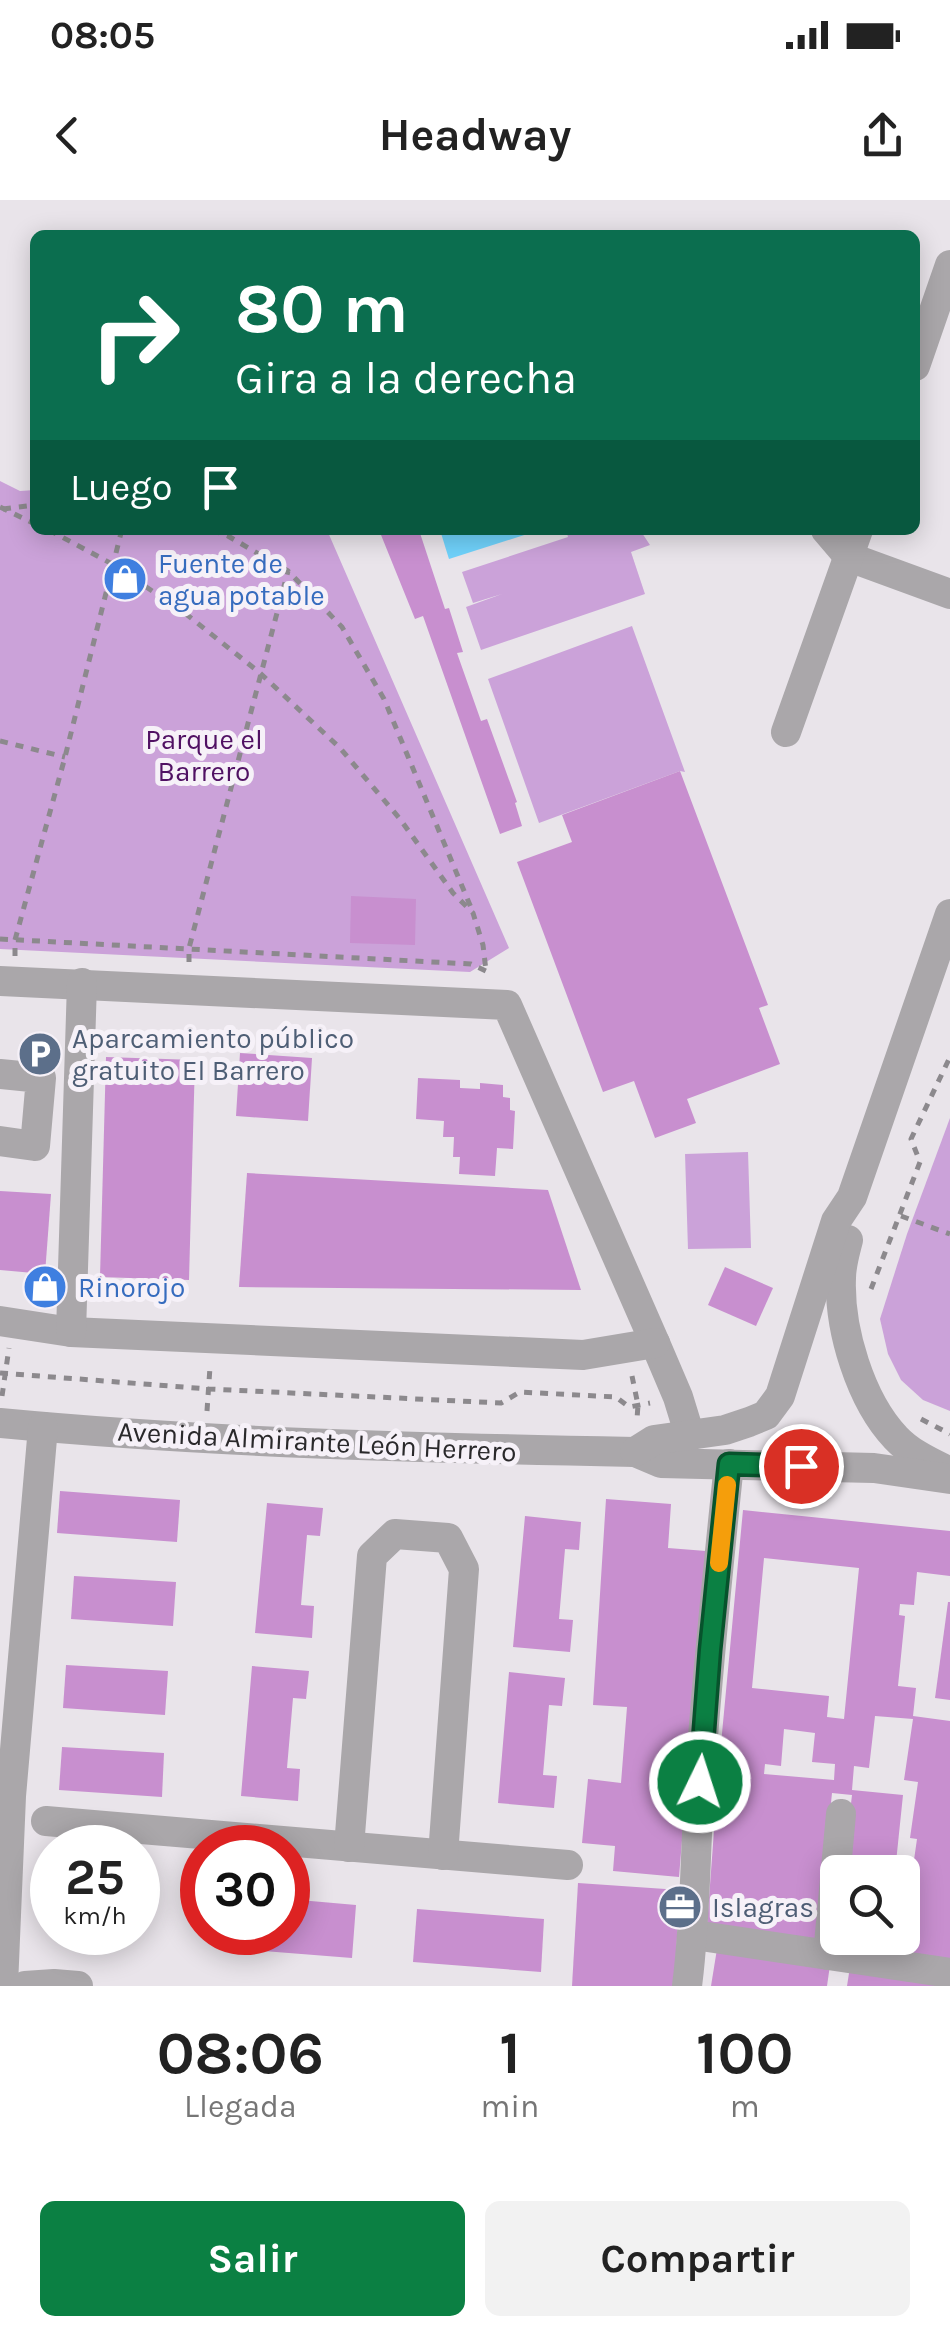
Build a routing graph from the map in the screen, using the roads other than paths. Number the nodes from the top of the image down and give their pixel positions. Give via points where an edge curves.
1 (950, 265) edge
2 (920, 352) edge
3 (854, 544) edge
4 (950, 594) edge
5 (786, 732) dead end
6 (950, 914) edge
7 (942, 960) edge
8 (8, 982) edge
9 (82, 983) junction
10 (0, 1074) edge
11 (40, 1085) junction
12 (79, 1087) junction
13 (0, 1142) edge
14 (852, 1197) junction
15 (6, 1322) edge
16 (71, 1332) junction
17 (641, 1345) junction
18 (1, 1412) edge
19 (43, 1427) junction
20 (690, 1436) junction
21 (635, 1452) junction
22 (729, 1464) junction
23 (950, 1476) edge
24 (841, 1814) dead end
25 (46, 1821) dead end
26 (348, 1847) junction
27 (443, 1855) junction
28 (568, 1865) dead end
29 (694, 1936) junction
30 (836, 1966) edge
31 (950, 1973) edge
32 (3, 1986) edge
33 (25, 1986) edge
34 (78, 1986) edge
35 (687, 1986) edge

1 - 2 street
3 - 4 street
3 - 5 street
6 - 7 street
7 - 14 street
8 - 9 street
9 - 12 street
9 - 17 street via 507,1005
10 - 11 street via 41,1078
11 - 12 street
11 - 13 street via 35,1146
12 - 16 street
14 - 20 street, Avenida Almirante León Herrero via 836,1221 775,1406 749,1422
14 - 23 street via 840,1282 853,1359 895,1437
15 - 16 street
16 - 17 street via 583,1355
17 - 20 street via 678,1397
18 - 19 street, Avenida Almirante León Herrero
19 - 21 street, Avenida Almirante León Herrero via 205,1439
19 - 32 street via 11,1796
20 - 21 street, Avenida Almirante León Herrero via 654,1440
21 - 22 street, Avenida Almirante León Herrero via 661,1464
22 - 23 street, Avenida Almirante León Herrero
22 - 29 street via 700,1782
24 - 30 street
25 - 26 street
26 - 27 street
26 - 27 street via 372,1556 395,1534 448,1538 464,1569
27 - 28 street
29 - 30 street
29 - 35 street
30 - 31 street
33 - 34 street

